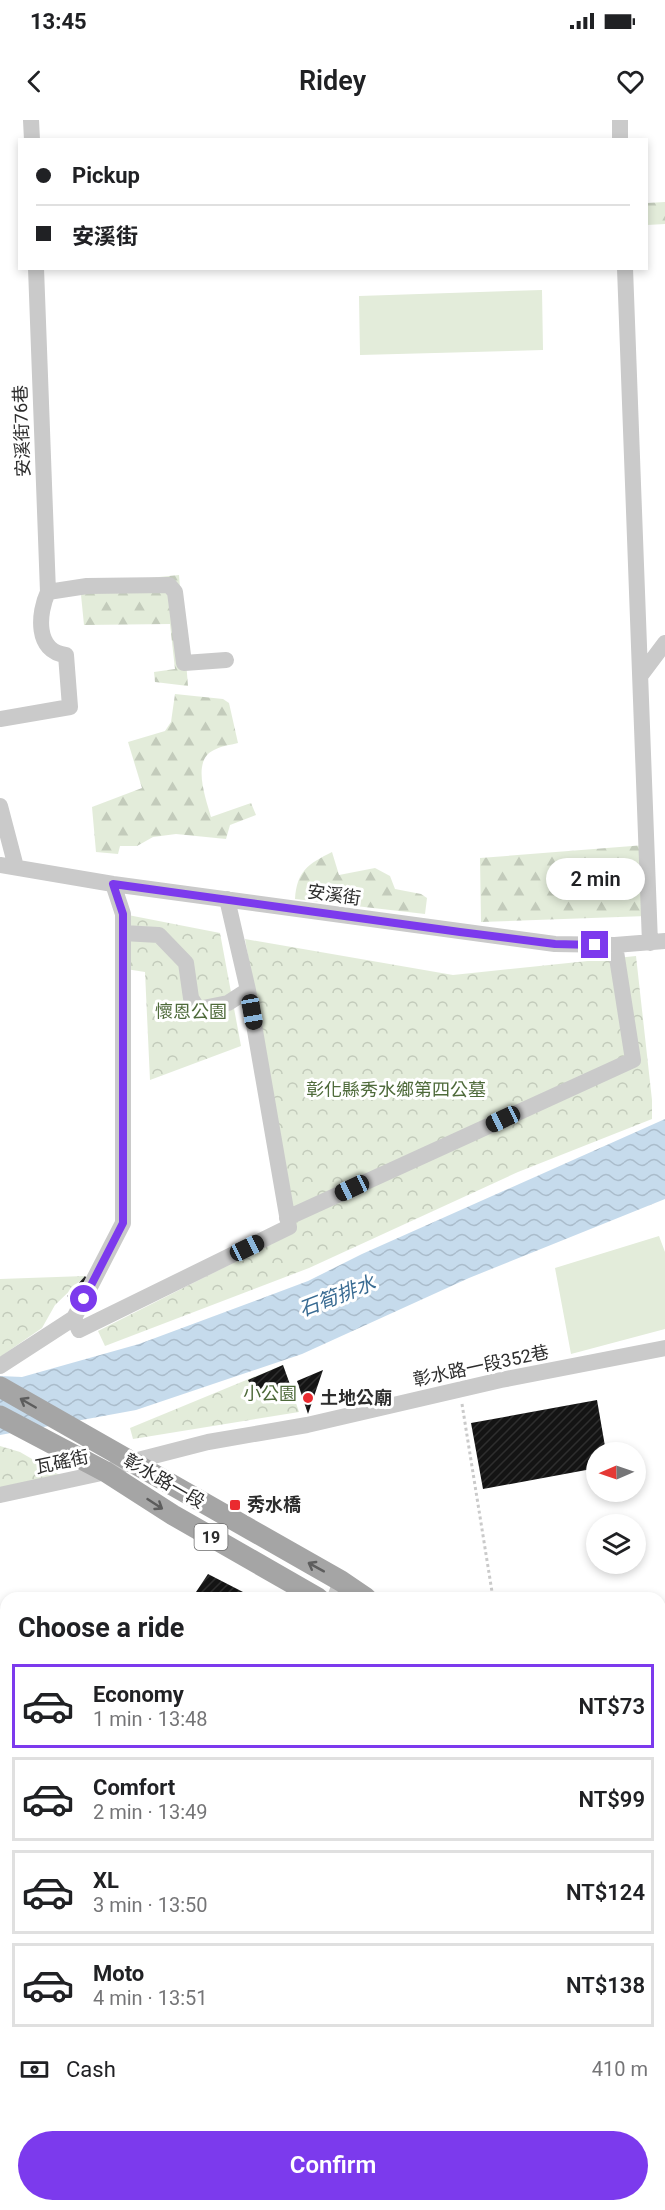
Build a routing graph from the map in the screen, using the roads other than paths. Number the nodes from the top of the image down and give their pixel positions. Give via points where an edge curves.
1 (31, 120) edge
2 (620, 120) edge
3 (32, 138) edge
4 (620, 138) edge
5 (36, 270) edge
6 (625, 270) edge
7 (48, 592) junction
8 (665, 643) edge
9 (226, 660) dead end
10 (641, 675) junction
11 (0, 719) edge
12 (0, 806) edge
13 (8, 866) edge
14 (113, 884) junction
15 (227, 899) junction
16 (123, 933) junction
17 (658, 942) edge
18 (615, 945) junction
19 (248, 990) junction
20 (287, 1218) junction
21 (74, 1318) junction
22 (665, 1348) edge
23 (0, 1366) edge
24 (0, 1387) edge
25 (0, 1416) edge
26 (130, 1462) junction
27 (106, 1472) junction
28 (0, 1495) edge
29 (338, 1589) edge
30 (308, 1592) edge

1 - 3 street
2 - 4 street
5 - 7 street, 安溪街76巷
6 - 10 street
7 - 9 street via 87,586 169,585 175,592 184,663
7 - 11 street, 安溪街76巷 via 40,617 42,633 51,650 66,656 70,707
8 - 10 street
10 - 17 street
12 - 13 street
13 - 14 street, 安溪街
14 - 15 street, 安溪街
14 - 16 street via 123,914
15 - 18 street, 安溪街 via 555,944
15 - 19 street
16 - 19 street via 159,935 186,963 191,998 198,1009 228,1003
16 - 21 street via 123,1223
17 - 18 street, 安溪街
18 - 20 street via 633,1060
19 - 20 street
20 - 21 street via 289,1227 79,1330
21 - 23 street
22 - 26 street, 彰水路一段352巷 via 501,1380 306,1425 208,1442
26 -> 24 main road, 彰水路一段 / 19
25 - 27 main road, 19
26 - 27 street, 瓦磘街
29 -> 26 main road, 彰水路一段 / 19
27 - 28 street, 瓦磘街
27 -> 30 main road, 彰水路一段 / 19

